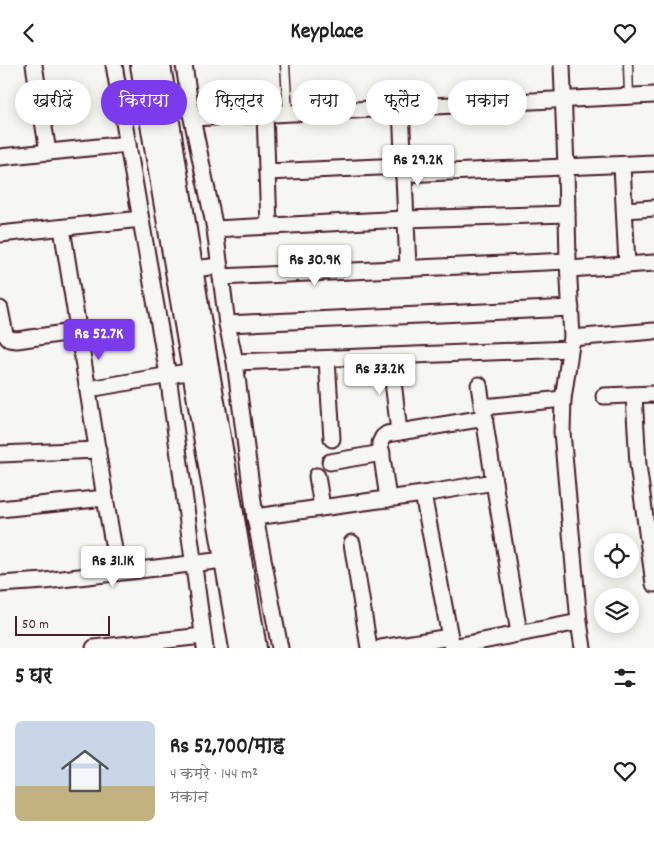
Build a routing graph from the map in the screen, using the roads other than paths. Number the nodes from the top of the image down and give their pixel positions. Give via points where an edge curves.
1 (34, 65) edge
2 (114, 65) edge
3 (141, 65) edge
4 (160, 65) edge
5 (184, 65) edge
6 (286, 65) edge
7 (562, 65) edge
8 (628, 65) edge
9 (654, 95) edge
10 (629, 96) junction
11 (563, 99) junction
12 (438, 106) edge
13 (366, 110) edge
14 (282, 114) edge
15 (288, 114) junction
16 (192, 118) junction
17 (197, 118) edge
18 (265, 125) edge
19 (401, 125) edge
20 (128, 144) junction
21 (48, 151) junction
22 (0, 157) edge
23 (654, 163) edge
24 (622, 165) junction
25 (566, 167) junction
26 (402, 170) junction
27 (267, 172) junction
28 (654, 208) edge
29 (624, 210) junction
30 (567, 214) junction
31 (141, 219) junction
32 (405, 219) junction
33 (269, 226) junction
34 (62, 228) junction
35 (215, 229) junction
36 (0, 234) edge
37 (184, 256) junction
38 (654, 263) edge
39 (569, 265) junction
40 (627, 265) junction
41 (408, 267) junction
42 (220, 271) junction
43 (571, 308) junction
44 (0, 309) edge
45 (227, 323) junction
46 (79, 331) junction
47 (654, 331) edge
48 (571, 343) junction
49 (390, 356) junction
50 (327, 359) junction
51 (235, 362) junction
52 (193, 371) junction
53 (168, 375) junction
54 (480, 385) dead end
55 (89, 389) junction
56 (204, 392) junction
57 (654, 394) edge
58 (634, 395) junction
59 (604, 397) dead end
60 (563, 399) junction
61 (484, 412) junction
62 (399, 432) junction
63 (332, 439) dead end
64 (98, 450) junction
65 (382, 453) junction
66 (0, 454) edge
67 (330, 462) dead end
68 (317, 476) dead end
69 (494, 482) junction
70 (424, 494) junction
71 (105, 498) junction
72 (388, 499) junction
73 (322, 507) junction
74 (0, 509) edge
75 (255, 517) junction
76 (352, 543) dead end
77 (224, 560) junction
78 (193, 564) junction
79 (118, 573) junction
80 (0, 584) edge
81 (654, 584) edge
82 (579, 622) junction
83 (519, 633) junction
84 (247, 641) edge
85 (204, 642) edge
86 (451, 644) edge
87 (125, 646) edge
88 (94, 648) edge
89 (280, 648) edge
90 (369, 648) edge
91 (381, 648) edge
92 (583, 648) edge

1 - 21 street
2 - 20 street
3 - 37 street
4 - 37 street
5 - 16 street
6 - 15 lane
7 - 11 street
8 - 10 lane
9 - 10 street
10 - 11 street
11 - 12 street
11 - 25 street
13 - 15 street
14 - 15 street
16 - 17 street
16 - 35 street
18 - 27 street
19 - 26 street
20 - 21 street
20 - 31 street
21 - 22 street
23 - 24 street
24 - 25 street
24 - 29 street
25 - 26 street
25 - 30 street
26 - 27 street
26 - 32 street
27 - 33 street
28 - 29 street
29 - 40 street
30 - 32 street
30 - 39 street
31 - 34 street
31 - 53 street
32 - 33 street
32 - 41 street
33 - 35 street
34 - 36 street
34 - 46 street
35 - 42 street
37 - 42 street
37 - 52 street
37 - 56 street
38 - 40 street
39 - 40 street
39 - 41 street
39 - 43 street
41 - 42 street
42 - 45 street
43 - 45 street
43 - 48 street
44 - 46 street via 9,339
45 - 51 street
46 - 55 street
47 - 48 street
48 - 49 street
48 - 60 street
49 - 50 street
49 - 62 street
50 - 51 street
50 - 63 street
51 - 75 street
52 - 53 street
52 - 56 street
53 - 55 street
53 - 78 street
54 - 61 street
55 - 64 street
56 - 77 street
56 - 84 street
57 - 58 street
58 - 59 street
58 - 81 street via 638,465
60 - 61 street
60 - 82 street via 562,431
61 - 62 street
61 - 69 street
62 - 65 street via 383,437 380,443
64 - 66 street
64 - 71 street
65 - 67 street
65 - 72 street
68 - 73 street
69 - 70 street
69 - 83 street
70 - 72 street
70 - 86 street
71 - 74 street
71 - 79 street
72 - 73 street
73 - 75 street
75 - 89 street
76 - 90 street
77 - 78 street
77 - 84 street
78 - 79 street
78 - 85 street
79 - 80 street
82 - 83 street
82 - 92 street
83 - 86 street
85 - 87 street
86 - 91 street
87 - 88 street

